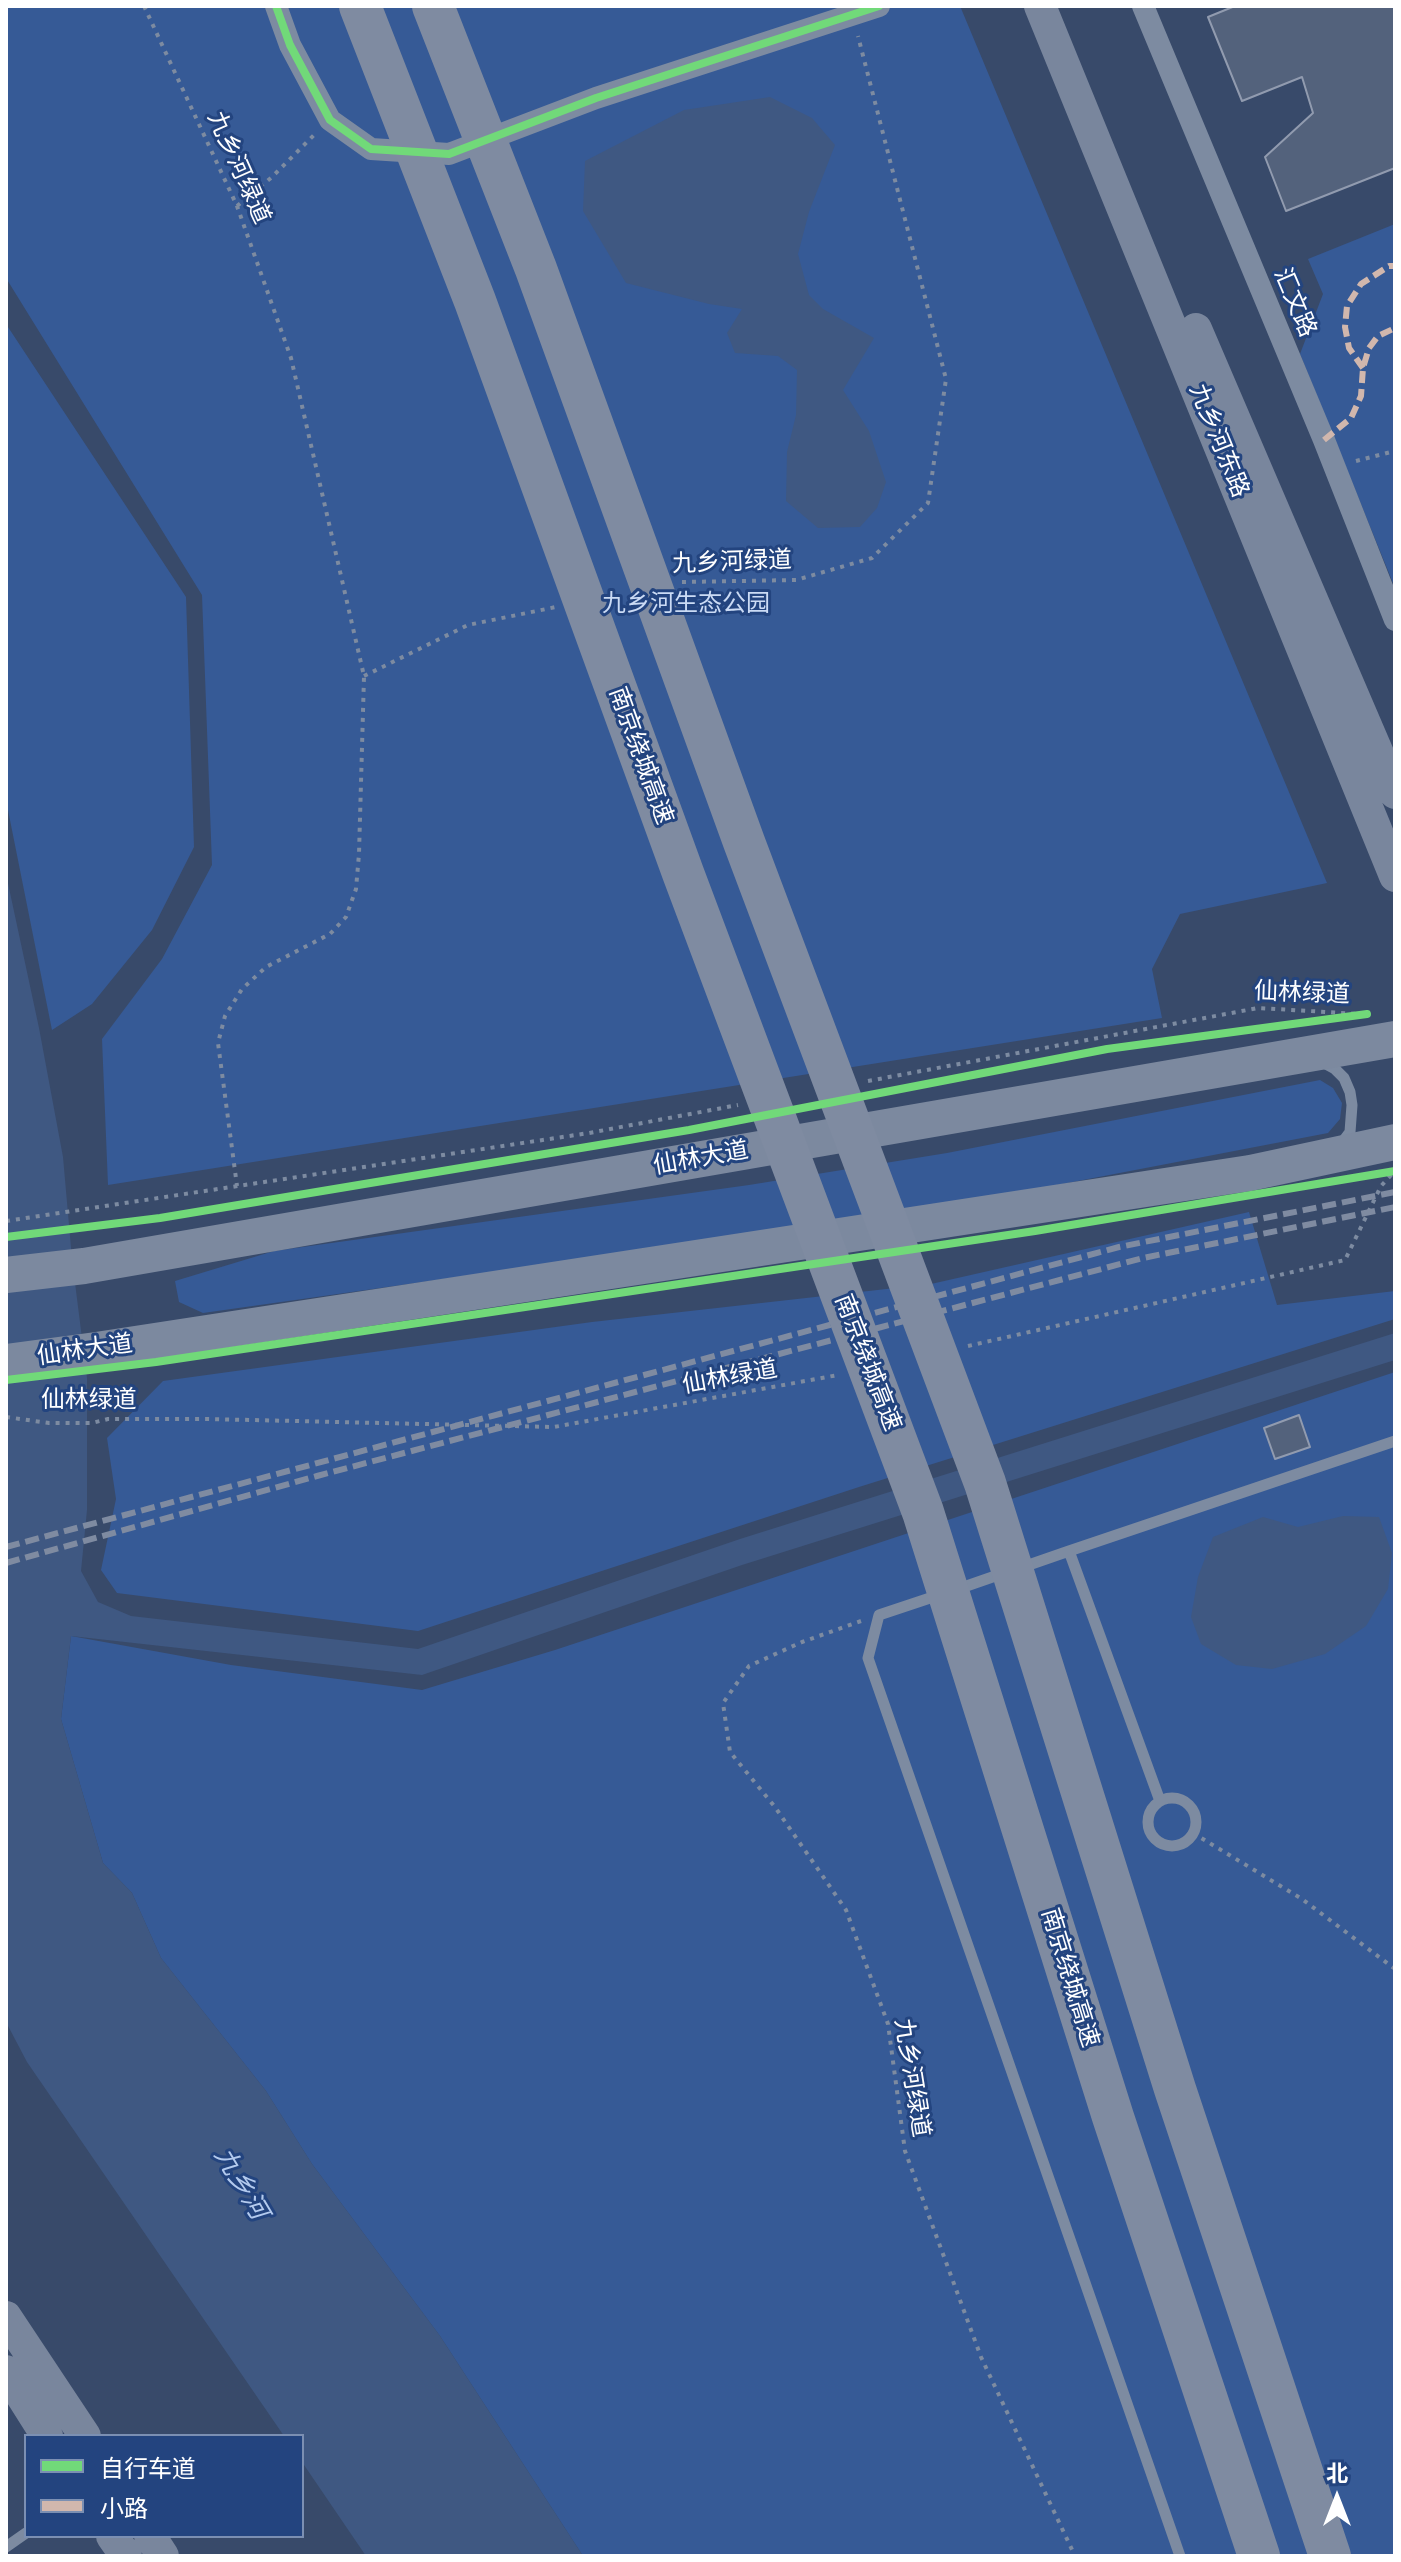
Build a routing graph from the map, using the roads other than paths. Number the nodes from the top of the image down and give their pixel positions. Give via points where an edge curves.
1 (276, 6) edge
2 (360, 6) edge
3 (433, 6) edge
4 (879, 6) edge
5 (1040, 6) edge
6 (1063, 6) edge
7 (1143, 6) edge
8 (1395, 620) edge
9 (1395, 793) edge
10 (1395, 876) edge
11 (1395, 1039) edge
12 (1303, 1055) junction
13 (1329, 1156) junction
14 (1387, 1158) edge
15 (6, 1275) edge
16 (6, 1362) edge
17 (1395, 1441) edge
18 (1069, 1551) junction
19 (1160, 1801) junction
20 (6, 2317) edge
21 (6, 2371) edge
22 (46, 2434) edge
23 (84, 2434) edge
24 (24, 2534) edge
25 (113, 2538) edge
26 (151, 2538) edge
27 (6, 2547) edge
28 (126, 2556) edge
29 (163, 2556) edge
30 (1180, 2556) edge
31 (1259, 2556) edge
32 (1330, 2556) edge

1 - 4 street via 290,45 330,120 371,149 449,154 596,98
2 - 31 highway, 南京绕城高速, bridge via 475,301 923,1512 1113,2117
3 - 32 highway, bridge via 536,269 985,1483 1175,2089
5 - 10 main road, 九乡河东路
6 - 9 main road, 九乡河东路
7 - 8 street, 汇文路
11 - 12 main road, 仙林大道
12 - 13 lane via 1335,1069 1350,1092 1350,1132
12 - 15 main road, 仙林大道 via 84,1266
13 - 14 main road, 仙林大道
13 - 16 main road, 仙林大道 via 1250,1173
17 - 18 lane
18 - 19 lane
18 - 30 lane via 879,1615 868,1658
19 - 19 lane via 1175,1798 1188,1805 1195,1818 1188,1840 1173,1846 1152,1836 1149,1813
20 - 23 main road
21 - 22 main road
24 - 27 lane
25 - 28 main road
26 - 29 main road

